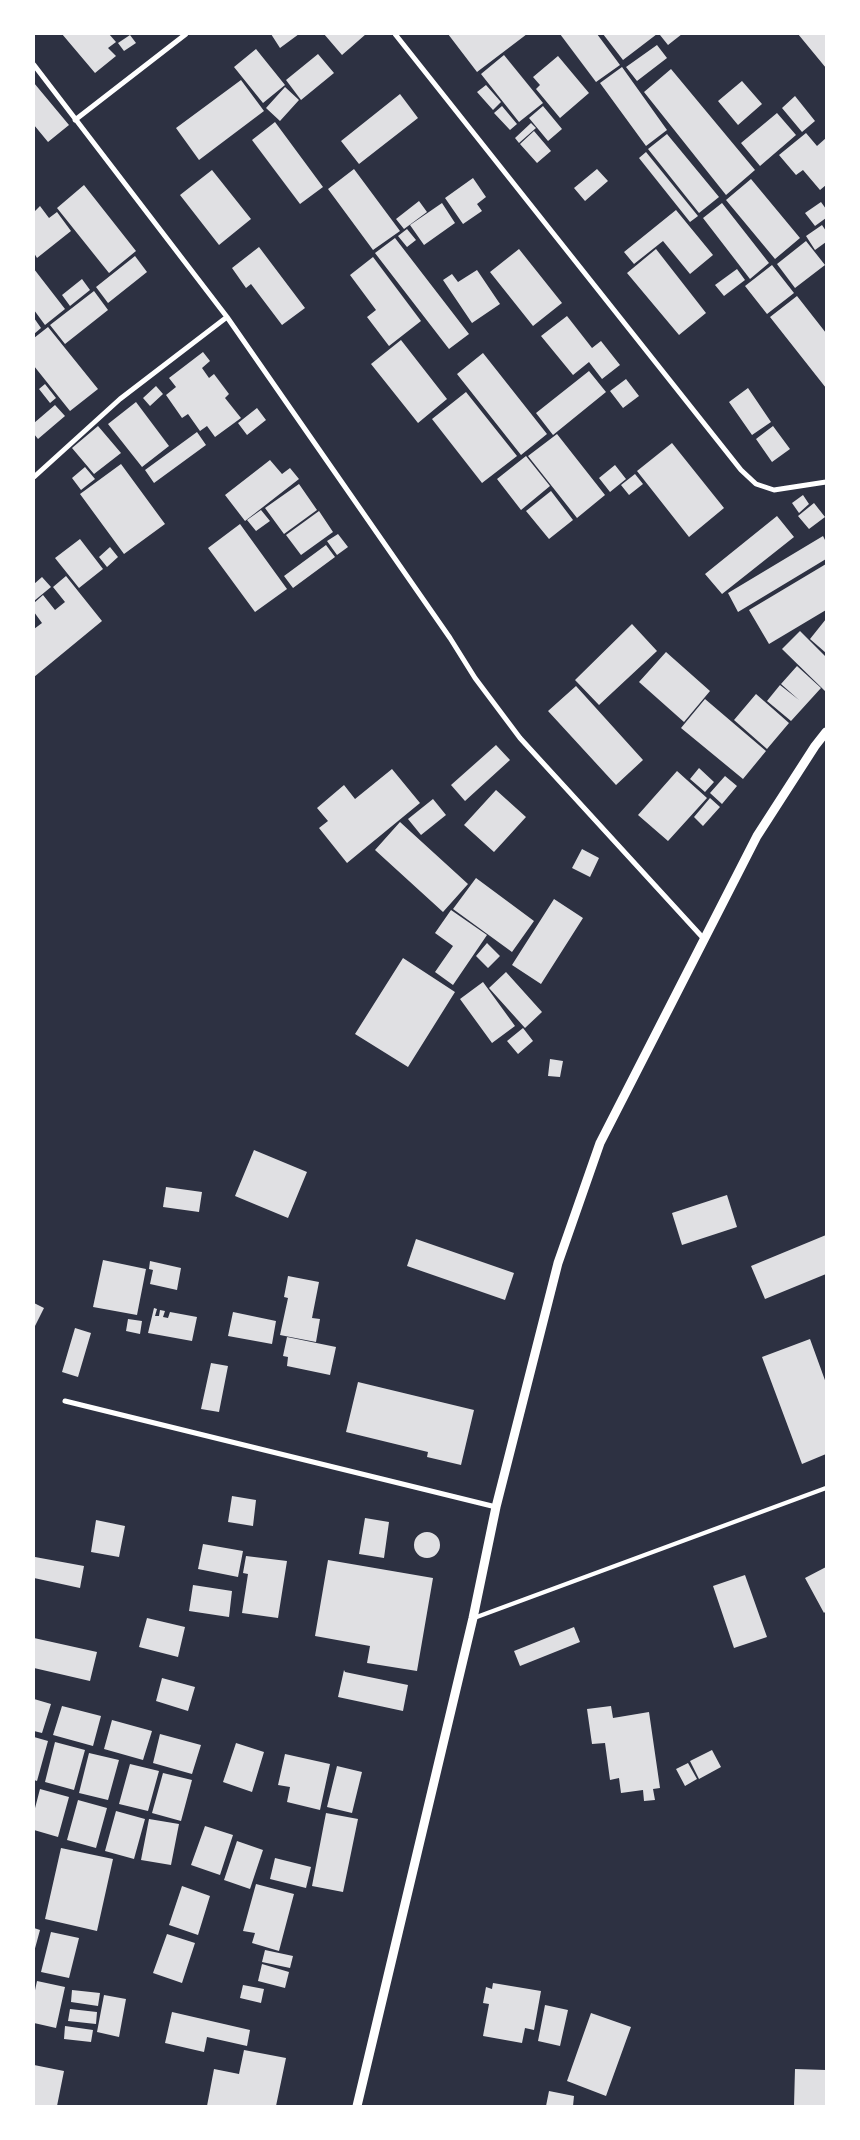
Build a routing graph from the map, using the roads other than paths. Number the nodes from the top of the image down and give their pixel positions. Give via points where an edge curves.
1 (186, 34) edge
2 (395, 34) edge
3 (34, 66) edge
4 (75, 120) junction
5 (226, 317) junction
6 (34, 477) edge
7 (826, 482) edge
8 (826, 732) edge
9 (704, 939) junction
10 (65, 1401) dead end
11 (826, 1488) edge
12 (496, 1507) junction
13 (474, 1618) junction
14 (356, 2106) edge

1 - 4 street
2 - 7 street via 741,470 756,484 774,490
3 - 4 street
4 - 5 street
5 - 6 street via 120,399
5 - 9 street via 475,678 520,738
8 - 9 street via 756,836
9 - 12 street via 600,1143 558,1263
10 - 12 street
11 - 13 lane
12 - 13 street
13 - 14 street

